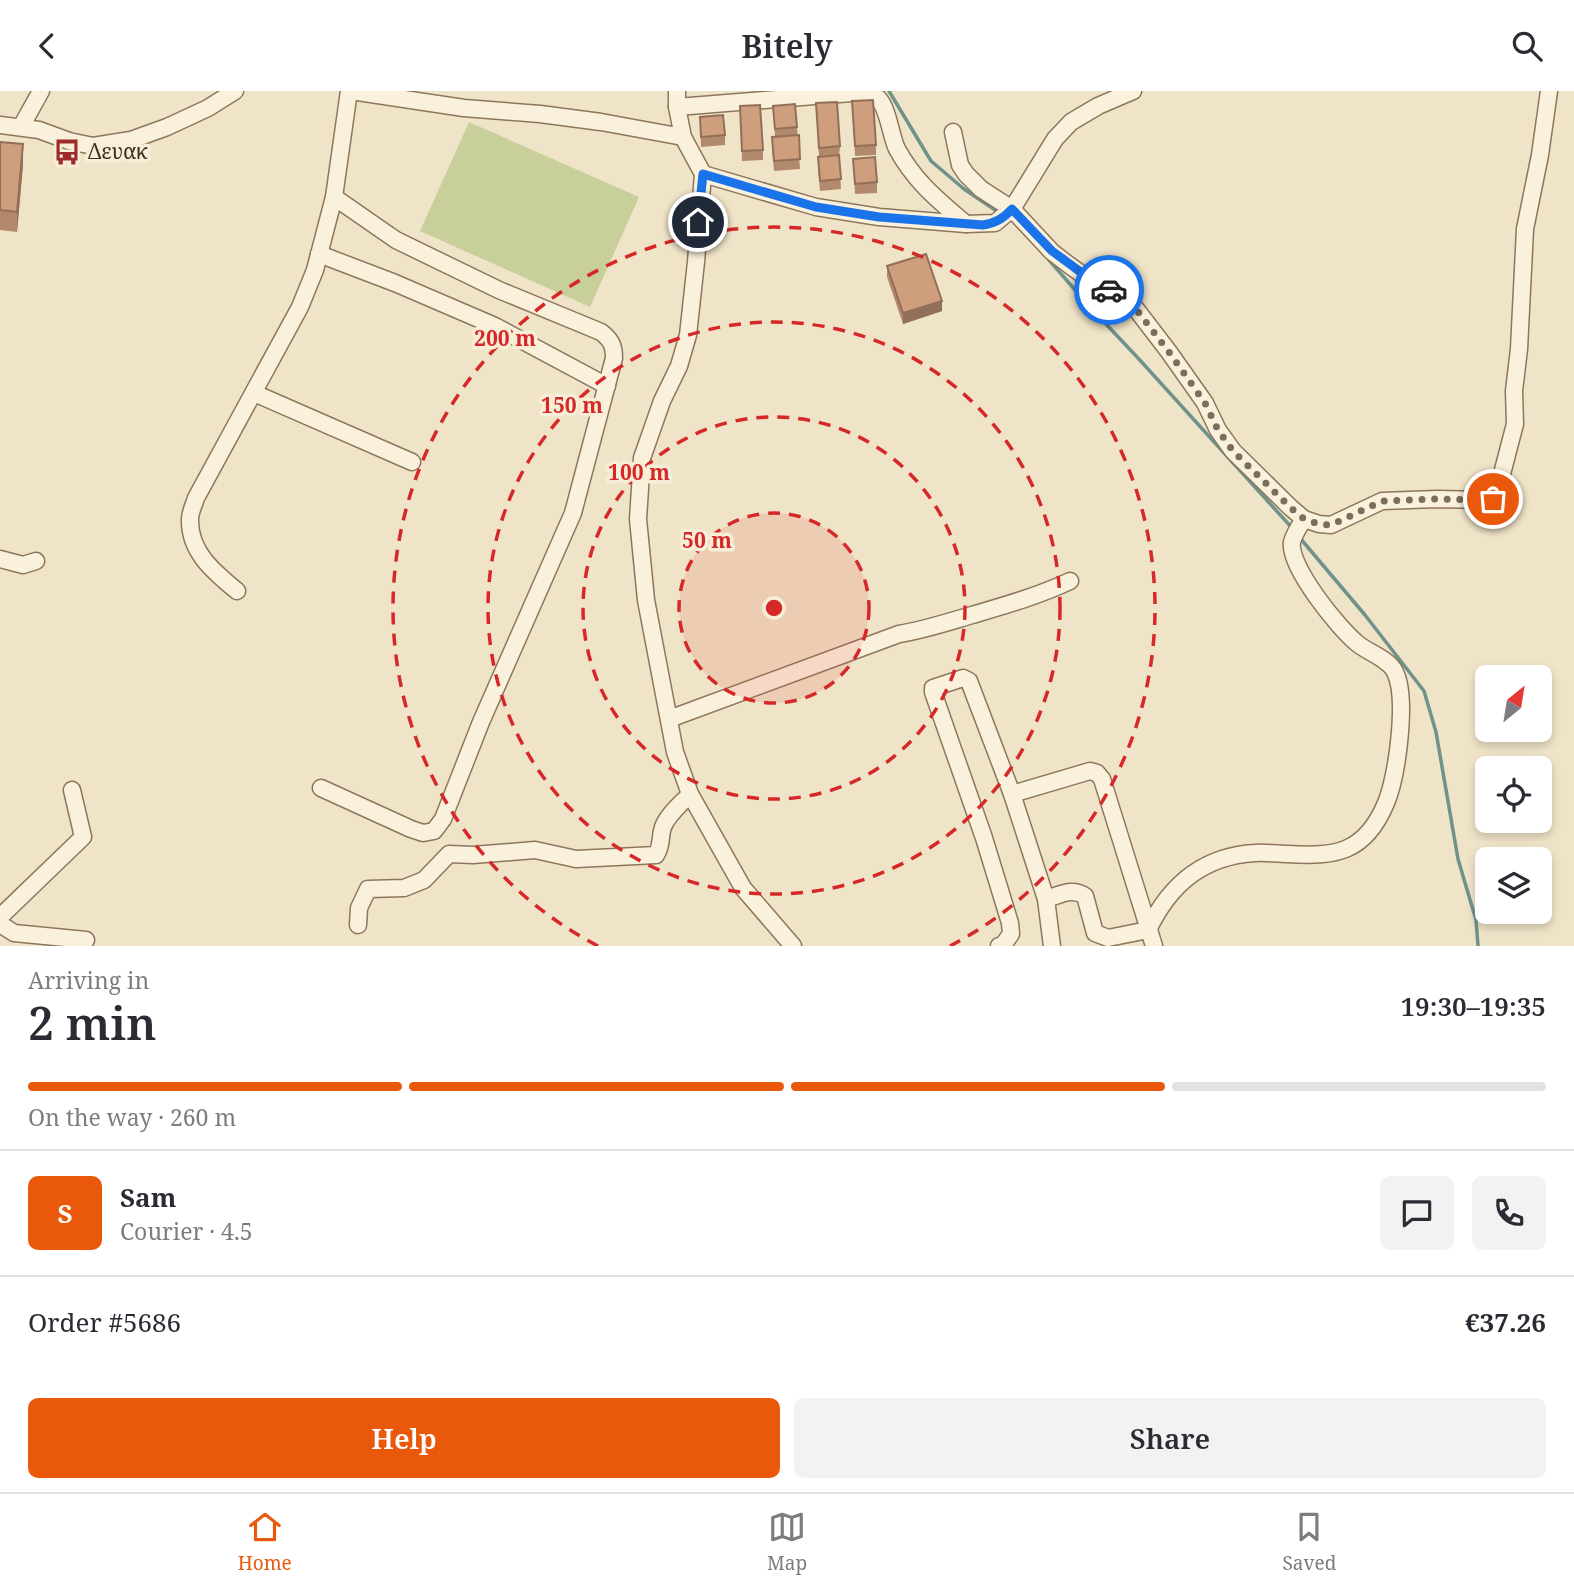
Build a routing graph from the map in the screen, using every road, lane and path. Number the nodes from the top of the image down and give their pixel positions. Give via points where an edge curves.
1 (41, 91) edge
2 (235, 91) edge
3 (350, 91) edge
4 (1133, 91) edge
5 (1549, 91) edge
6 (677, 99) edge
7 (0, 125) edge
8 (21, 127) junction
9 (953, 132) dead end
10 (683, 137) junction
11 (703, 174) junction
12 (334, 197) junction
13 (1004, 216) junction
14 (966, 224) junction
15 (319, 254) junction
16 (607, 386) junction
17 (254, 393) junction
18 (412, 462) dead end
19 (1302, 523) junction
20 (0, 559) edge
21 (36, 561) dead end
22 (1070, 581) dead end
23 (237, 591) dead end
24 (669, 719) junction
25 (321, 788) dead end
26 (72, 790) dead end
27 (690, 794) junction
28 (1012, 795) junction
29 (1046, 899) junction
30 (0, 917) edge
31 (0, 924) edge
32 (358, 925) dead end
33 (1149, 930) junction
34 (86, 940) dead end
35 (793, 946) edge
36 (999, 946) edge
37 (1052, 946) edge
38 (1154, 946) edge

1 - 8 street
2 - 8 street via 208,108 131,140 93,146
3 - 10 street
3 - 12 street
4 - 13 street via 1071,122
5 - 19 street via 1525,229 1515,424 1497,493 1487,500 1382,501 1331,525
6 - 10 street
6 - 14 street via 874,94 882,101 896,146 912,173
7 - 8 street
9 - 13 street via 960,165
10 - 11 street
11 - 14 street via 816,207
11 - 24 street via 688,335 642,458 638,519 646,600
12 - 15 street
12 - 16 street via 396,240 610,338 614,358
13 - 14 street
13 - 19 street via 1133,305 1205,403 1233,451
15 - 16 street via 495,326
15 - 17 street via 300,307
16 - 25 street via 573,513 443,819 434,831 424,833
17 - 18 street
17 - 23 street via 190,517 192,540 210,569
19 - 33 street via 1293,551 1313,592 1357,643 1394,670 1400,684 1398,751 1386,803 1368,834 1352,848 1335,854 1255,852 1201,867 1164,902
20 - 21 street via 23,565
22 - 24 street via 1044,594 899,634
24 - 27 street
26 - 30 street via 83,837
27 - 32 street via 665,822 656,855 576,859 535,850 449,854 424,880 404,888 368,889 359,908
27 - 35 street via 743,888
28 - 29 street
28 - 33 street via 1090,771 1097,773
28 - 36 street via 969,681 963,678 933,688 1010,923 1011,934
29 - 33 street via 1079,892 1085,896 1095,933 1108,938
29 - 37 street
31 - 34 street via 14,933
33 - 38 street

